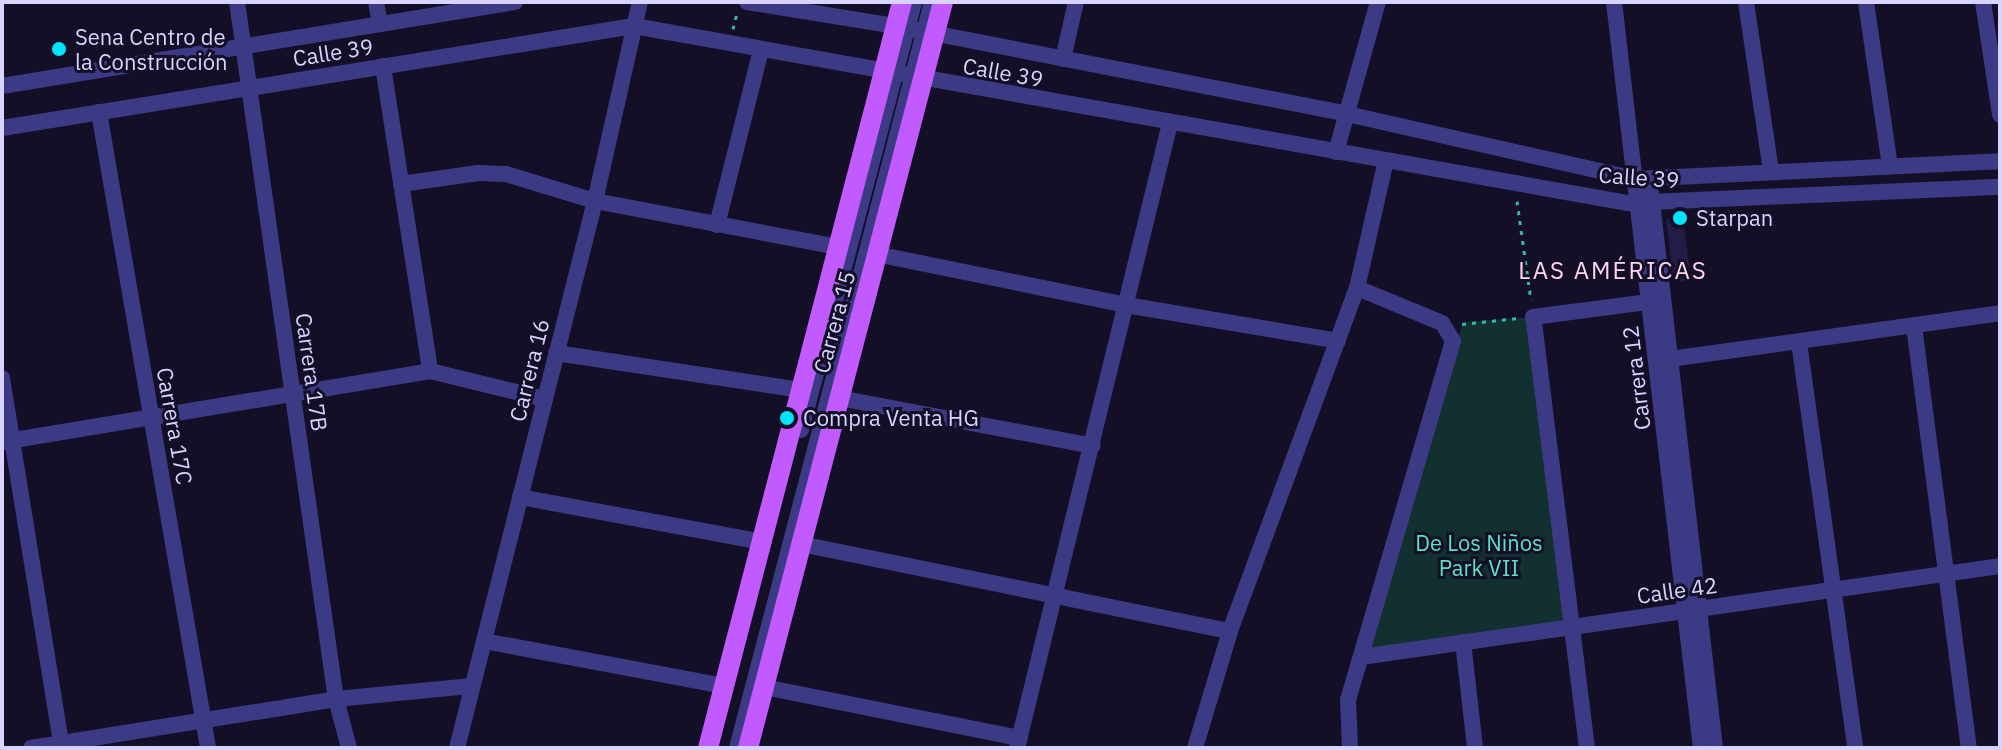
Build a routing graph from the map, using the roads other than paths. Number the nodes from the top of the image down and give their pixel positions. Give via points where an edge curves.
1 (237, 2) edge
2 (376, 2) edge
3 (515, 2) edge
4 (640, 2) edge
5 (902, 2) edge
6 (914, 2) edge
7 (932, 2) edge
8 (943, 2) edge
9 (1076, 2) edge
10 (1378, 2) edge
11 (1614, 2) edge
12 (1746, 2) edge
13 (1866, 2) edge
14 (1983, 2) edge
15 (766, 4) edge
16 (743, 5) edge
17 (380, 24) junction
18 (634, 26) junction
19 (916, 30) junction
20 (244, 46) junction
21 (761, 50) junction
22 (1063, 59) junction
23 (383, 66) junction
24 (890, 74) junction
25 (918, 79) junction
26 (2, 86) edge
27 (249, 88) junction
28 (99, 112) junction
29 (1347, 114) junction
30 (2000, 115) edge
31 (1170, 123) junction
32 (2, 128) edge
33 (1336, 152) junction
34 (1386, 160) junction
35 (2000, 161) edge
36 (1890, 166) junction
37 (1771, 171) junction
38 (1643, 180) junction
39 (401, 184) junction
40 (2000, 187) edge
41 (595, 201) junction
42 (1645, 204) junction
43 (717, 225) junction
44 (839, 247) junction
45 (876, 254) junction
46 (1357, 288) junction
47 (1649, 302) junction
48 (1126, 305) junction
49 (2000, 313) edge
50 (1914, 326) junction
51 (1338, 341) junction
52 (1799, 342) junction
53 (556, 353) junction
54 (1670, 359) junction
55 (430, 371) junction
56 (2, 378) edge
57 (802, 390) junction
58 (293, 395) junction
59 (839, 398) junction
60 (545, 399) junction
61 (151, 420) junction
62 (7, 442) edge
63 (1092, 446) junction
64 (520, 497) junction
65 (763, 542) junction
66 (801, 544) junction
67 (2000, 566) edge
68 (1946, 574) junction
69 (1833, 590) junction
70 (1056, 593) junction
71 (1692, 610) junction
72 (1573, 627) junction
73 (1230, 631) junction
74 (484, 641) junction
75 (1463, 642) junction
76 (1361, 657) junction
77 (472, 686) junction
78 (725, 686) junction
79 (764, 687) junction
80 (336, 699) junction
81 (203, 720) junction
82 (1019, 743) edge
83 (62, 746) edge
84 (31, 748) edge
85 (208, 748) edge
86 (349, 748) edge
87 (457, 748) edge
88 (708, 748) edge
89 (717, 748) edge
90 (737, 748) edge
91 (748, 748) edge
92 (1195, 748) edge
93 (1350, 748) edge
94 (1475, 748) edge
95 (1587, 748) edge
96 (1701, 748) edge
97 (1715, 748) edge
98 (1855, 748) edge
99 (1969, 748) edge

1 - 20 street, Carrera 17B
2 - 17 street
3 - 17 street, Calle 39
4 - 18 street, Carrera 16
5 - 19 main road, Carrera 15
6 - 19 street
7 - 19 street
8 - 19 main road, Carrera 15
9 - 22 street
10 - 29 street
11 - 38 street, Carrera 12
12 - 37 street
13 - 36 street
14 - 30 street
15 - 16 street, Calle 39
15 - 19 street, Calle 39
17 - 20 street, Calle 39
18 - 21 street, Calle 39
18 - 23 street, Calle 39
18 - 41 street, Carrera 16
19 - 22 street, Calle 39
19 - 24 main road, Carrera 15
19 - 25 main road, Carrera 15
20 - 26 street, Calle 39
20 - 27 street, Carrera 17B
21 - 24 street, Calle 39
21 - 43 street
22 - 29 street, Calle 39
23 - 27 street, Calle 39
23 - 39 street
24 - 25 street, Calle 39
24 - 44 main road, Carrera 15
24 - 89 street
25 - 31 street, Calle 39
25 - 45 main road, Carrera 15
25 - 90 street
27 - 28 street, Calle 39
27 - 58 street, Carrera 17B
28 - 32 street, Calle 39
28 - 61 street, Carrera 17C
29 - 33 street
29 - 38 street, Calle 39
31 - 33 street, Calle 39
31 - 48 street
33 - 34 street, Calle 39
34 - 42 street, Calle 39
34 - 46 street
35 - 36 street, Calle 39
36 - 37 street, Calle 39
37 - 38 street, Calle 39
38 - 42 street, Carrera 12
39 - 41 street via 506,174
39 - 55 street
40 - 42 street, Calle 39
41 - 43 street
41 - 53 street, Carrera 16
42 - 47 street, Carrera 12
42 - 54 street, Carrera 12
43 - 44 street
44 - 57 main road, Carrera 15
45 - 48 street
45 - 59 main road, Carrera 15
46 - 51 street
46 - 76 street via 1446,325 1453,348
47 - 71 street, Carrera 12
47 - 72 street via 1533,317
48 - 51 street
48 - 63 street
49 - 50 street
50 - 52 street
50 - 68 street
51 - 73 street
52 - 54 street
52 - 69 street
53 - 57 street
53 - 60 street, Carrera 16
54 - 71 street, Carrera 12
55 - 58 street
55 - 60 street
56 - 62 street
57 - 65 main road, Carrera 15
58 - 61 street
58 - 80 street, Carrera 17B
59 - 63 street
59 - 66 main road, Carrera 15
60 - 64 street, Carrera 16
61 - 62 street
61 - 81 street, Carrera 17C
62 - 83 street
63 - 70 street
64 - 65 street
64 - 74 street, Carrera 16
65 - 78 main road, Carrera 15
66 - 70 street
66 - 79 main road, Carrera 15
67 - 68 street, Calle 42
68 - 69 street, Calle 42
68 - 99 street
69 - 71 street, Calle 42
69 - 98 street
70 - 73 street
70 - 82 street
71 - 72 street, Calle 42
71 - 96 street, Carrera 12
71 - 97 street, Carrera 12
72 - 75 street, Calle 42
72 - 95 street
73 - 92 street
74 - 77 street, Carrera 16
74 - 78 street
75 - 76 street, Calle 42
75 - 94 street
76 - 93 street via 1348,700
77 - 80 street
77 - 87 street, Carrera 16
78 - 88 main road, Carrera 15
79 - 82 street
79 - 91 main road, Carrera 15
80 - 81 street
80 - 86 street, Carrera 17B
81 - 83 street
81 - 85 street, Carrera 17C
83 - 84 street

